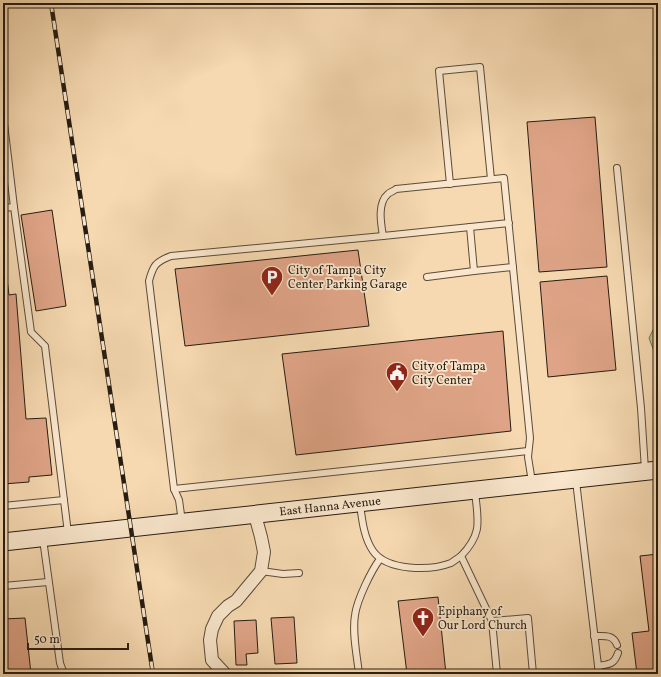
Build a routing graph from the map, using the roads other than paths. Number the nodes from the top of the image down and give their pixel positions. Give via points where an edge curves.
1 (3, 115) edge
2 (617, 168) dead end
3 (491, 179) junction
4 (450, 184) junction
5 (14, 207) junction
6 (3, 208) edge
7 (509, 223) junction
8 (470, 227) junction
9 (383, 236) junction
10 (513, 267) junction
11 (474, 271) junction
12 (427, 276) dead end
13 (528, 451) junction
14 (652, 471) edge
15 (576, 479) junction
16 (532, 484) junction
17 (174, 489) junction
18 (475, 490) junction
19 (64, 500) junction
20 (360, 503) junction
21 (3, 506) edge
22 (255, 515) junction
23 (182, 522) junction
24 (69, 535) junction
25 (43, 538) junction
26 (3, 542) edge
27 (461, 556) junction
28 (380, 559) junction
29 (261, 571) junction
30 (299, 573) dead end
31 (48, 582) junction
32 (3, 586) edge
33 (492, 621) junction
34 (594, 636) junction
35 (617, 645) dead end
36 (618, 653) dead end
37 (598, 666) junction
38 (64, 674) edge
39 (225, 674) edge
40 (359, 674) edge
41 (497, 674) edge
42 (534, 674) edge
43 (599, 674) edge

1 - 5 lane
2 - 14 lane via 641,408
3 - 4 lane
3 - 4 lane via 480,67 439,72
3 - 7 lane via 504,178
4 - 9 lane via 396,189 386,195 381,218
5 - 6 lane
5 - 19 lane via 31,332 45,346
7 - 8 lane
7 - 10 lane
8 - 9 lane
8 - 11 lane
9 - 17 lane via 171,256 160,260 152,269 149,282
10 - 11 lane
10 - 13 lane via 530,438
11 - 12 lane
13 - 16 lane
13 - 17 lane
14 - 15 street, East Hanna Avenue
15 - 16 street, East Hanna Avenue
15 - 34 lane
16 - 18 street, East Hanna Avenue
17 - 23 lane via 179,500
18 - 20 street, East Hanna Avenue
18 - 27 lane via 479,518 477,532 470,547
19 - 21 lane
19 - 24 lane
20 - 22 street, East Hanna Avenue
20 - 28 lane via 367,539
22 - 23 street, East Hanna Avenue
22 - 29 street via 264,552
23 - 24 street, East Hanna Avenue
24 - 25 street, East Hanna Avenue
25 - 26 street, East Hanna Avenue
25 - 31 lane
27 - 28 lane via 452,563 413,568 399,567
27 - 33 lane
28 - 40 lane via 372,569 355,615 354,631
29 - 30 lane
29 - 39 street via 236,601 218,616 212,629 212,660
31 - 32 lane
31 - 38 lane via 60,663
33 - 41 lane
33 - 42 lane via 528,618
34 - 35 lane via 608,636 615,640
34 - 37 lane
36 - 37 lane via 611,663
37 - 43 lane

